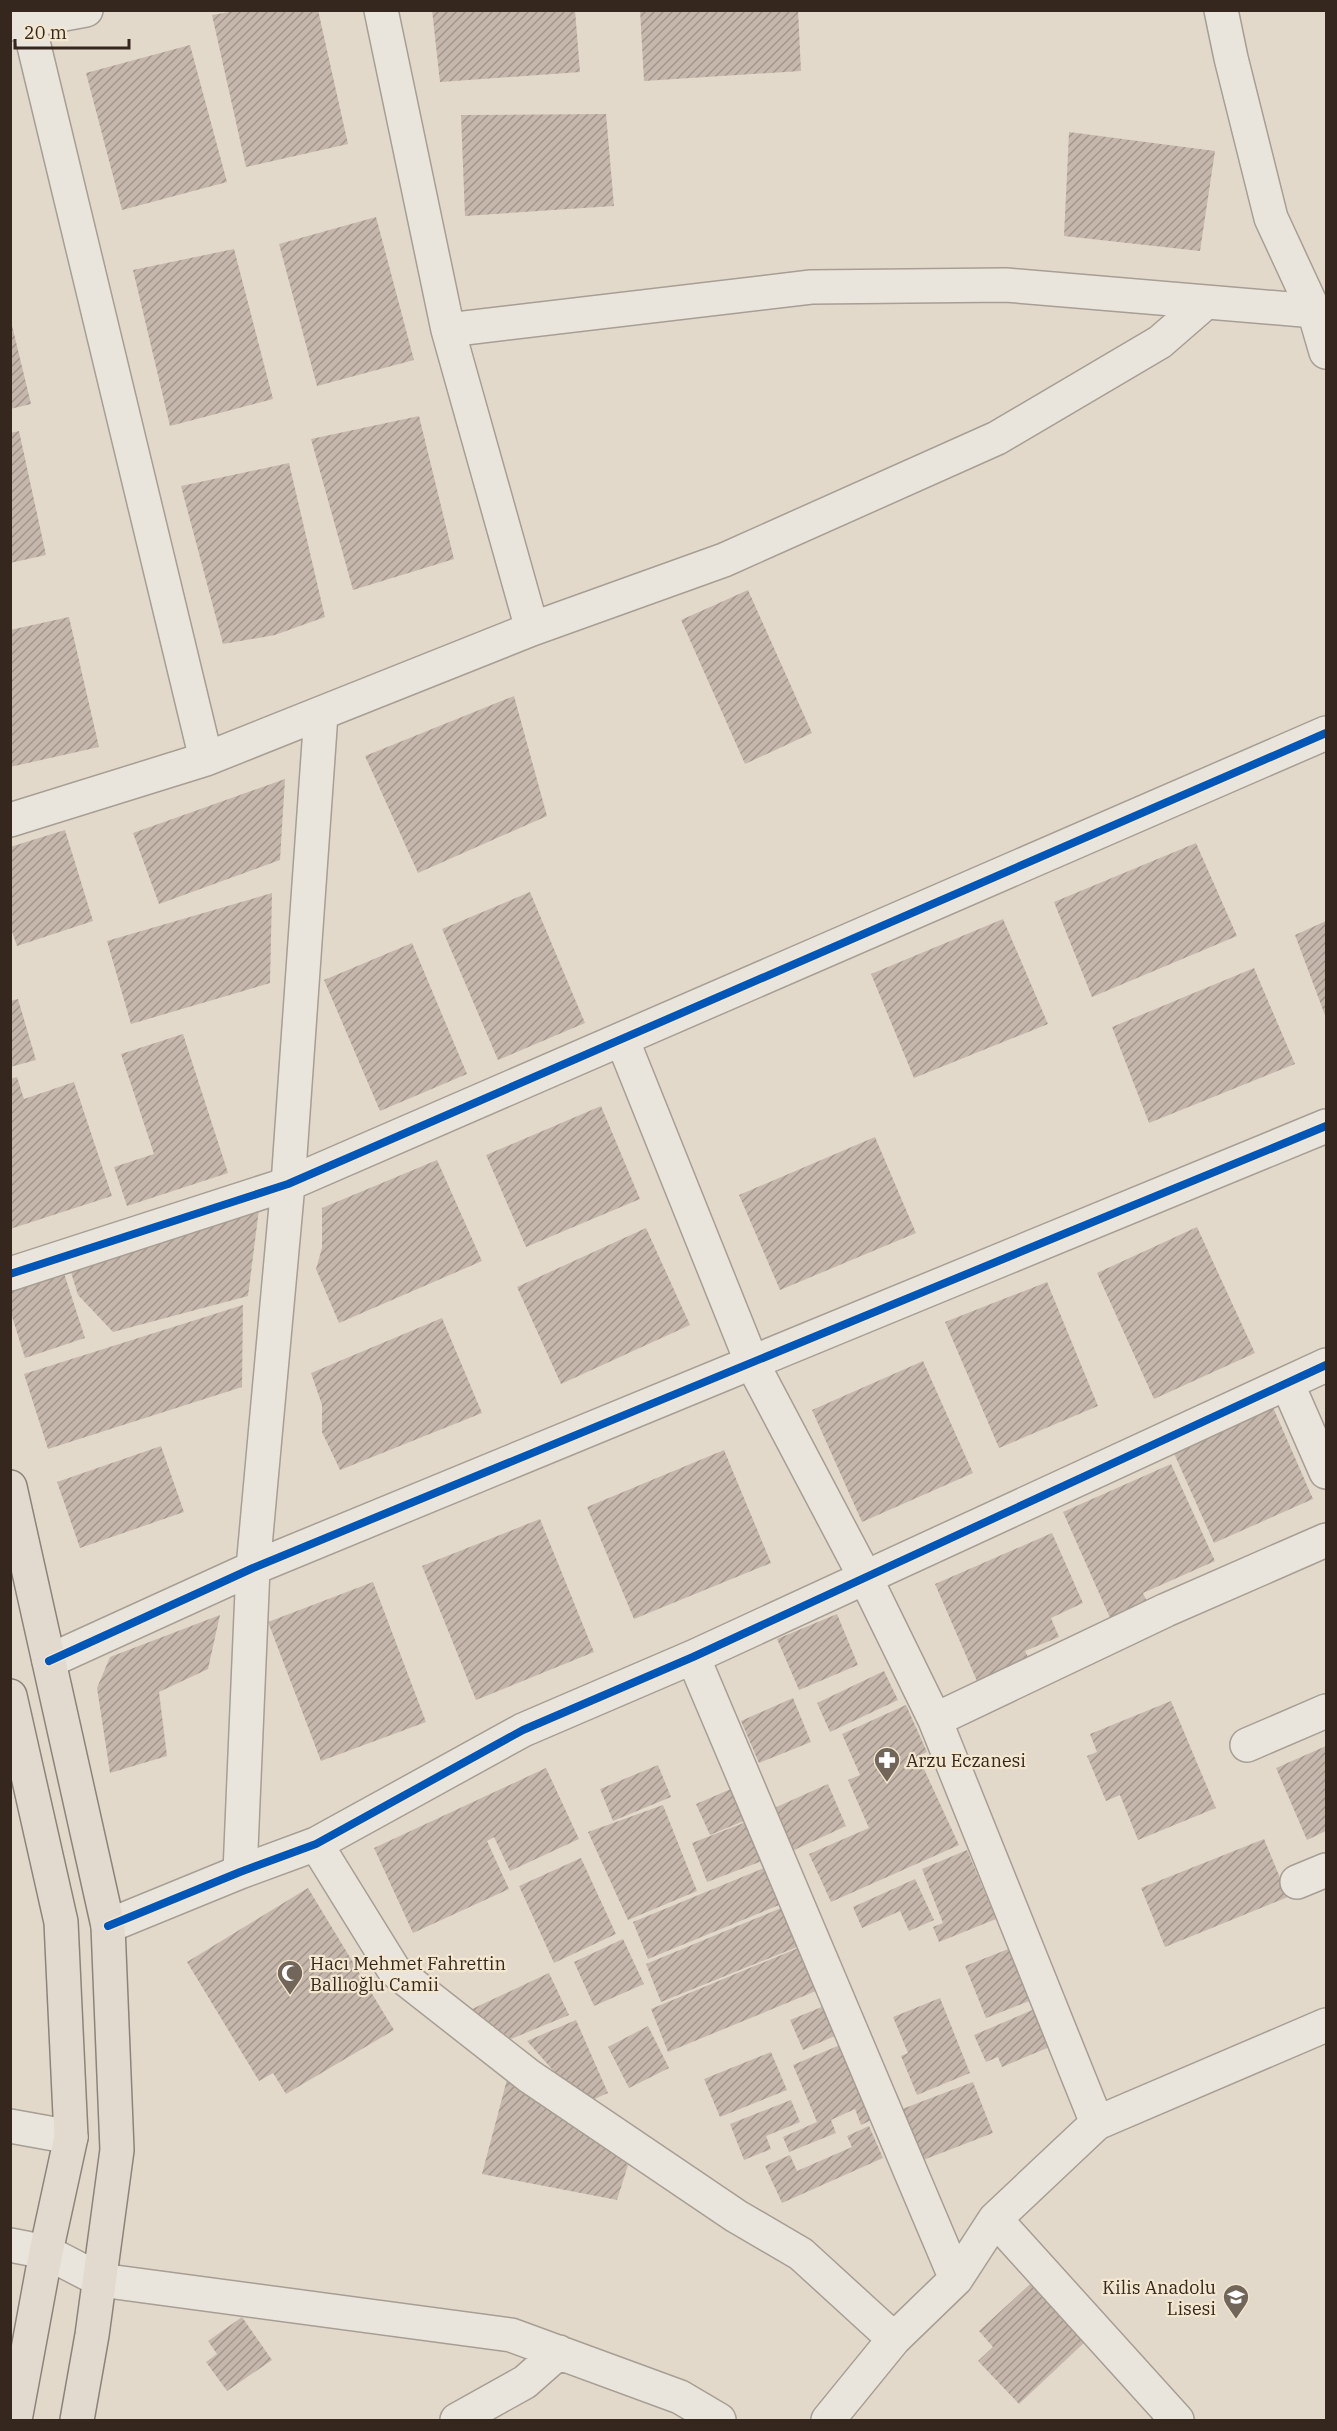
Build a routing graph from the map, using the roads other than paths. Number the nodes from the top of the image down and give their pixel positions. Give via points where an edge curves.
1 (86, 10) edge
2 (381, 10) edge
3 (1221, 10) edge
4 (19, 22) edge
5 (1206, 302) junction
6 (1320, 312) edge
7 (448, 330) junction
8 (1326, 352) edge
9 (532, 629) junction
10 (321, 714) junction
11 (1326, 733) edge
12 (206, 759) junction
13 (10, 820) edge
14 (622, 1038) junction
15 (1326, 1126) edge
16 (288, 1184) junction
17 (10, 1274) edge
18 (752, 1363) junction
19 (1326, 1365) edge
20 (1287, 1383) junction
21 (1326, 1472) edge
22 (10, 1487) edge
23 (1326, 1540) edge
24 (253, 1568) junction
25 (865, 1577) junction
26 (693, 1657) junction
27 (49, 1661) junction
28 (10, 1696) edge
29 (1326, 1711) edge
30 (935, 1720) junction
31 (1247, 1745) dead end
32 (316, 1844) junction
33 (240, 1872) junction
34 (108, 1926) junction
35 (1326, 2025) edge
36 (1097, 2123) junction
37 (10, 2126) edge
38 (71, 2137) junction
39 (995, 2219) junction
40 (10, 2245) edge
41 (46, 2252) junction
42 (956, 2279) junction
43 (100, 2280) junction
44 (894, 2339) junction
45 (558, 2352) junction
46 (15, 2421) edge
47 (77, 2421) edge
48 (457, 2421) edge
49 (719, 2421) edge
50 (828, 2421) edge
51 (1178, 2421) edge

1 - 4 street
2 - 7 street
3 - 6 street via 1271,218
4 - 12 street
5 - 6 street
5 - 7 street via 1006,285 811,286
5 - 9 street via 1160,342 997,438 724,560
6 - 8 street
7 - 9 street
9 - 10 street
10 - 12 street
10 - 16 street
11 - 14 street
12 - 13 street
14 - 16 street
14 - 18 street
15 - 18 street
16 - 17 street
16 - 24 street
18 - 24 street
18 - 25 street
19 - 20 street
20 - 21 street
20 - 25 street
22 - 27 main road
23 - 30 street via 1166,1610
24 - 27 street
24 - 33 street
25 - 26 street
25 - 30 street
26 - 32 street via 523,1730
26 - 42 street
27 - 34 main road
28 - 38 main road via 61,1922
29 - 31 street
30 - 36 street
32 - 33 street
32 - 44 street via 394,1970 529,2076 736,2216 801,2254
33 - 34 street
34 - 43 main road via 117,2150
35 - 36 street
36 - 39 street
37 - 38 street
38 - 41 main road
39 - 42 street
39 - 51 street
40 - 41 street
41 - 43 street
41 - 46 main road
42 - 44 street
43 - 45 street via 511,2335
43 - 47 main road
44 - 50 street
45 - 48 street via 525,2382
45 - 49 street via 680,2397

